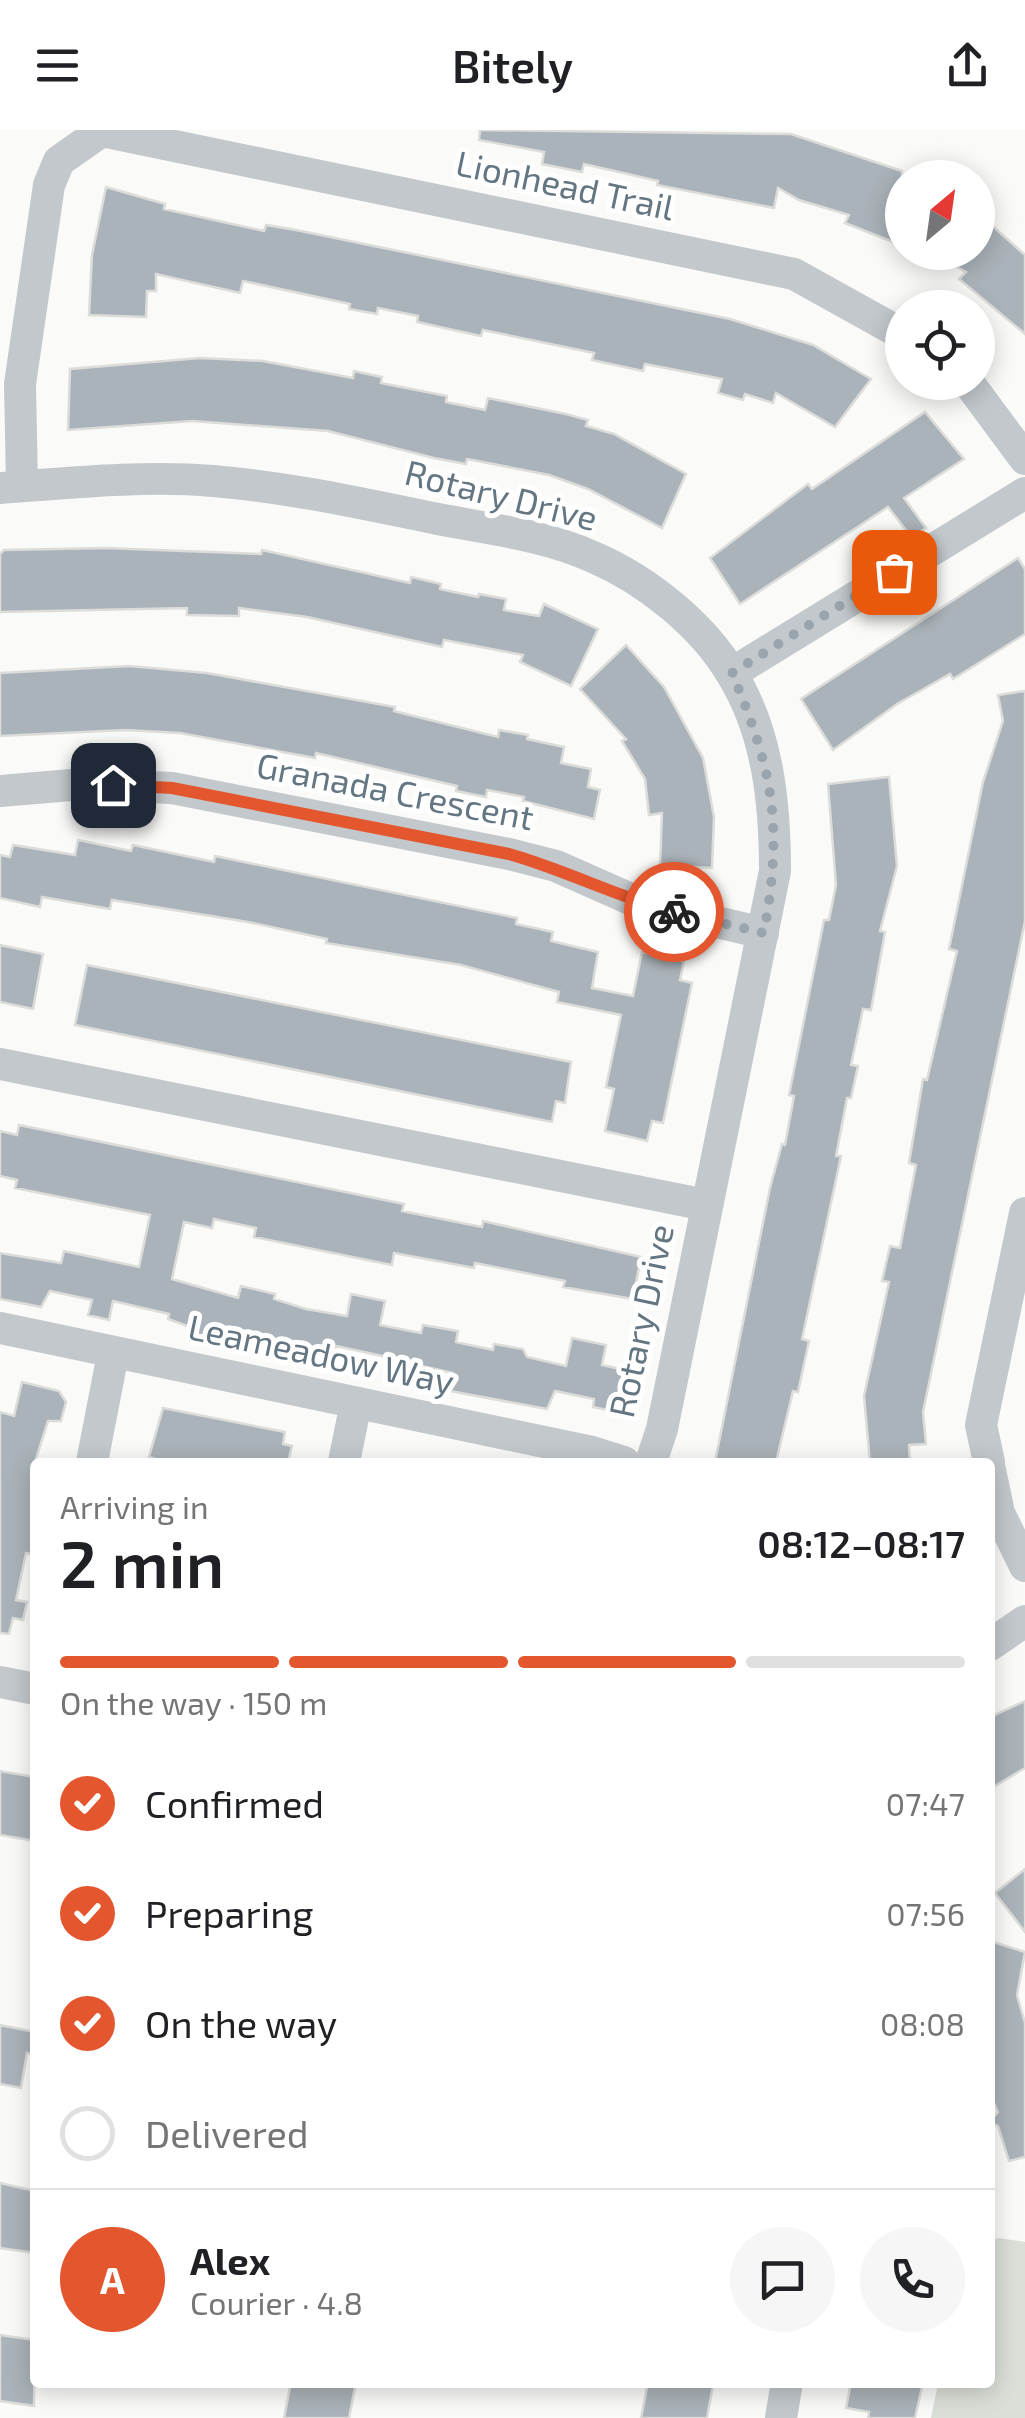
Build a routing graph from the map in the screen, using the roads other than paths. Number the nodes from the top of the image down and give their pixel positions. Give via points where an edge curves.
1 (885, 325) edge
2 (981, 400) edge
3 (1025, 459) edge
4 (11, 487) edge
5 (1025, 493) edge
6 (732, 673) junction
7 (0, 791) edge
8 (764, 933) junction
9 (0, 1064) edge
10 (706, 1205) junction
11 (1025, 1213) edge
12 (0, 1328) edge
13 (113, 1354) junction
14 (356, 1403) junction
15 (93, 1458) edge
16 (345, 1458) edge
17 (611, 1458) edge
18 (652, 1458) edge
19 (987, 1458) edge
20 (995, 1494) edge
21 (1025, 1566) edge
22 (1025, 1621) edge
23 (995, 1642) edge
24 (0, 1682) edge
25 (30, 1688) edge
26 (786, 2388) edge
27 (782, 2418) edge

1 - 4 street, Lionhead Trail via 794,274 102,131 59,161 49,186
2 - 3 street
4 - 6 street, Rotary Drive via 211,480 530,536 593,557 654,593
5 - 6 street
6 - 8 street, Rotary Drive via 760,741 775,808 775,870
7 - 8 street, Granada Crescent via 83,784 172,788 509,854 556,866 644,904
8 - 10 street, Rotary Drive
9 - 10 street
10 - 18 street, Rotary Drive
11 - 19 street via 981,1425
12 - 13 street, Leameadow Way
13 - 14 street, Leameadow Way
13 - 15 street
14 - 16 street
14 - 17 street, Leameadow Way
20 - 21 street
22 - 23 street
24 - 25 street
26 - 27 street

